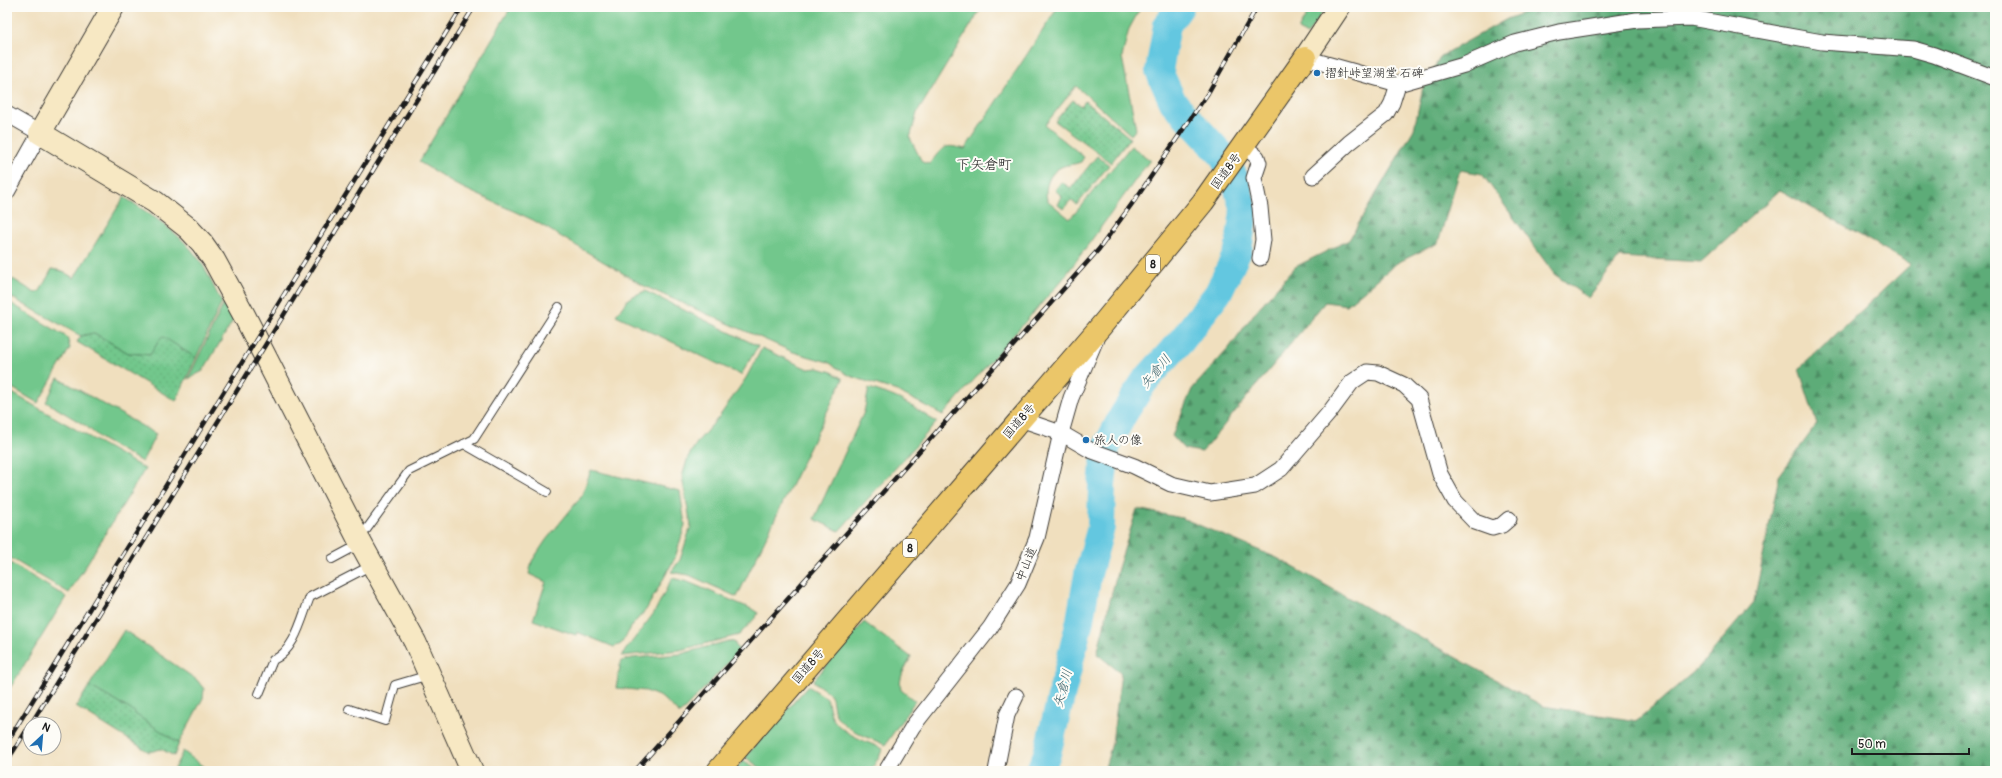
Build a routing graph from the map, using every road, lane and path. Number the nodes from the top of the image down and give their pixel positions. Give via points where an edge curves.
1 (113, 7) edge
2 (1339, 7) edge
3 (1305, 58) junction
4 (1995, 78) edge
5 (1398, 84) junction
6 (7, 114) edge
7 (40, 133) junction
8 (1242, 149) junction
9 (1313, 176) dead end
10 (7, 192) edge
11 (1260, 258) dead end
12 (559, 307) dead end
13 (1102, 325) junction
14 (1059, 375) junction
15 (1072, 398) junction
16 (1020, 420) junction
17 (1061, 433) junction
18 (464, 444) junction
19 (547, 492) dead end
20 (1509, 519) dead end
21 (360, 542) junction
22 (332, 559) dead end
23 (373, 565) junction
24 (430, 675) junction
25 (259, 694) dead end
26 (1016, 696) dead end
27 (349, 709) dead end
28 (472, 771) edge
29 (718, 771) edge
30 (886, 771) edge
31 (996, 771) edge

1 - 7 street
2 - 3 street
3 - 5 street
3 - 8 highway, 国道8号 / 8
4 - 5 street via 1913,49 1822,42 1691,18 1637,20 1560,32 1516,43 1464,65
5 - 9 street via 1386,114
6 - 7 street
7 - 10 street
7 - 21 street via 155,202 188,228 202,243 244,315
8 - 11 street via 1257,157 1259,163 1254,178 1263,240
8 - 13 highway, 国道8号 / 8 via 1203,202
12 - 18 lane via 474,439
13 - 14 highway, 国道8号 / 8
13 - 15 street, 中山道
14 - 15 street
14 - 16 highway, 国道8号 / 8
15 - 17 street, 中山道
16 - 17 street
16 - 29 highway, 国道8号 / 8
17 - 20 street via 1090,450 1134,466 1171,484 1210,492 1255,486 1281,469 1352,382 1367,372 1378,372 1404,385 1419,400 1440,474 1455,500 1476,522 1492,528 1502,525
17 - 30 street, 中山道 via 1037,538 1018,584 990,628 914,726
18 - 19 lane
18 - 21 lane via 409,471
21 - 22 lane
21 - 23 street
23 - 24 street via 418,638
23 - 25 lane via 310,598 294,639 281,657 274,660
24 - 27 lane via 395,685 385,721
24 - 28 street
26 - 31 street via 1007,715

